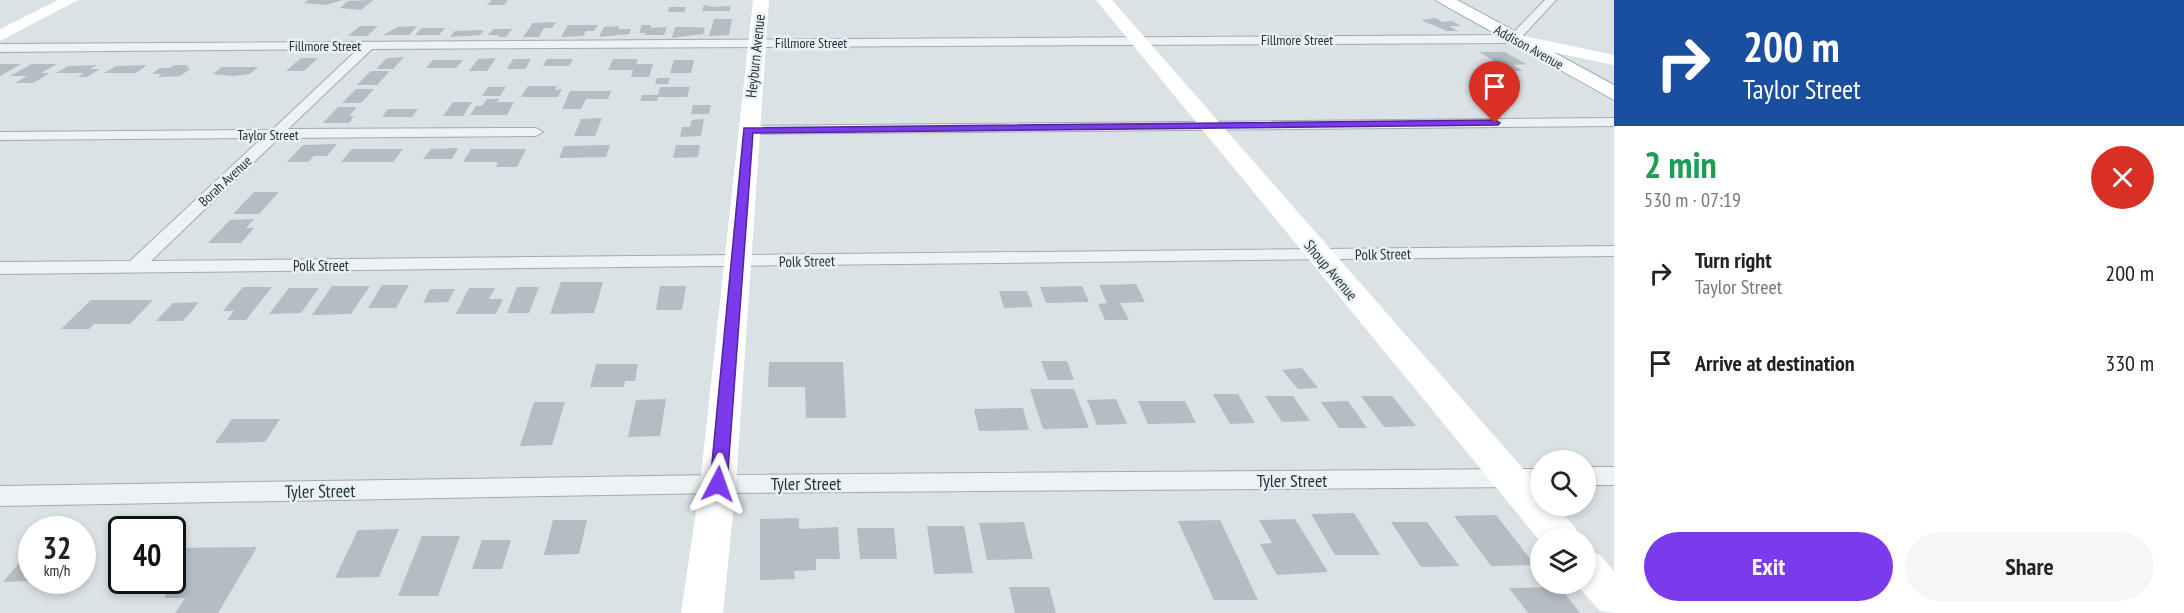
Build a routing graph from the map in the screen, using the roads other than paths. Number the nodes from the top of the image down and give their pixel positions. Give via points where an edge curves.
1 (70, 0) edge
2 (761, 0) edge
3 (1104, 0) edge
4 (1444, 0) edge
5 (1551, 0) edge
6 (0, 36) edge
7 (1514, 39) junction
8 (1138, 40) junction
9 (755, 44) junction
10 (369, 46) junction
11 (0, 48) edge
12 (1614, 60) edge
13 (1614, 94) edge
14 (1614, 122) edge
15 (1209, 126) junction
16 (748, 130) junction
17 (536, 132) dead end
18 (274, 135) junction
19 (0, 136) edge
20 (1614, 251) edge
21 (1319, 256) junction
22 (736, 262) junction
23 (134, 267) junction
24 (0, 268) edge
25 (1596, 476) edge
26 (1614, 476) edge
27 (1508, 478) junction
28 (1530, 478) edge
29 (718, 484) junction
30 (0, 496) edge
31 (1552, 528) edge
32 (1596, 578) edge
33 (1614, 599) edge
34 (702, 613) edge

1 - 6 street
2 - 9 street, Heyburn Avenue
3 - 8 street, Shoup Avenue
4 - 7 main road, Addison Avenue
5 - 7 street
7 - 8 street, Fillmore Street
7 - 12 street
7 - 13 main road, Addison Avenue
8 - 9 street, Fillmore Street
8 - 15 street, Shoup Avenue
9 - 10 street, Fillmore Street
9 - 16 street, Heyburn Avenue
10 - 11 street, Fillmore Street
10 - 18 street, Borah Avenue
14 - 15 street
15 - 16 street
15 - 21 street, Shoup Avenue
16 - 22 street, Heyburn Avenue
17 - 18 street, Taylor Street
18 - 19 street, Taylor Street
18 - 23 street, Borah Avenue
20 - 21 street, Polk Street
21 - 22 street, Polk Street
21 - 27 street, Shoup Avenue
22 - 23 street, Polk Street
22 - 29 street, Heyburn Avenue
23 - 24 street, Polk Street
25 - 26 street
27 - 28 street, Tyler Street
27 - 29 street, Tyler Street
27 - 31 street, Shoup Avenue
29 - 30 street, Tyler Street
29 - 34 street, Heyburn Avenue
32 - 33 street

